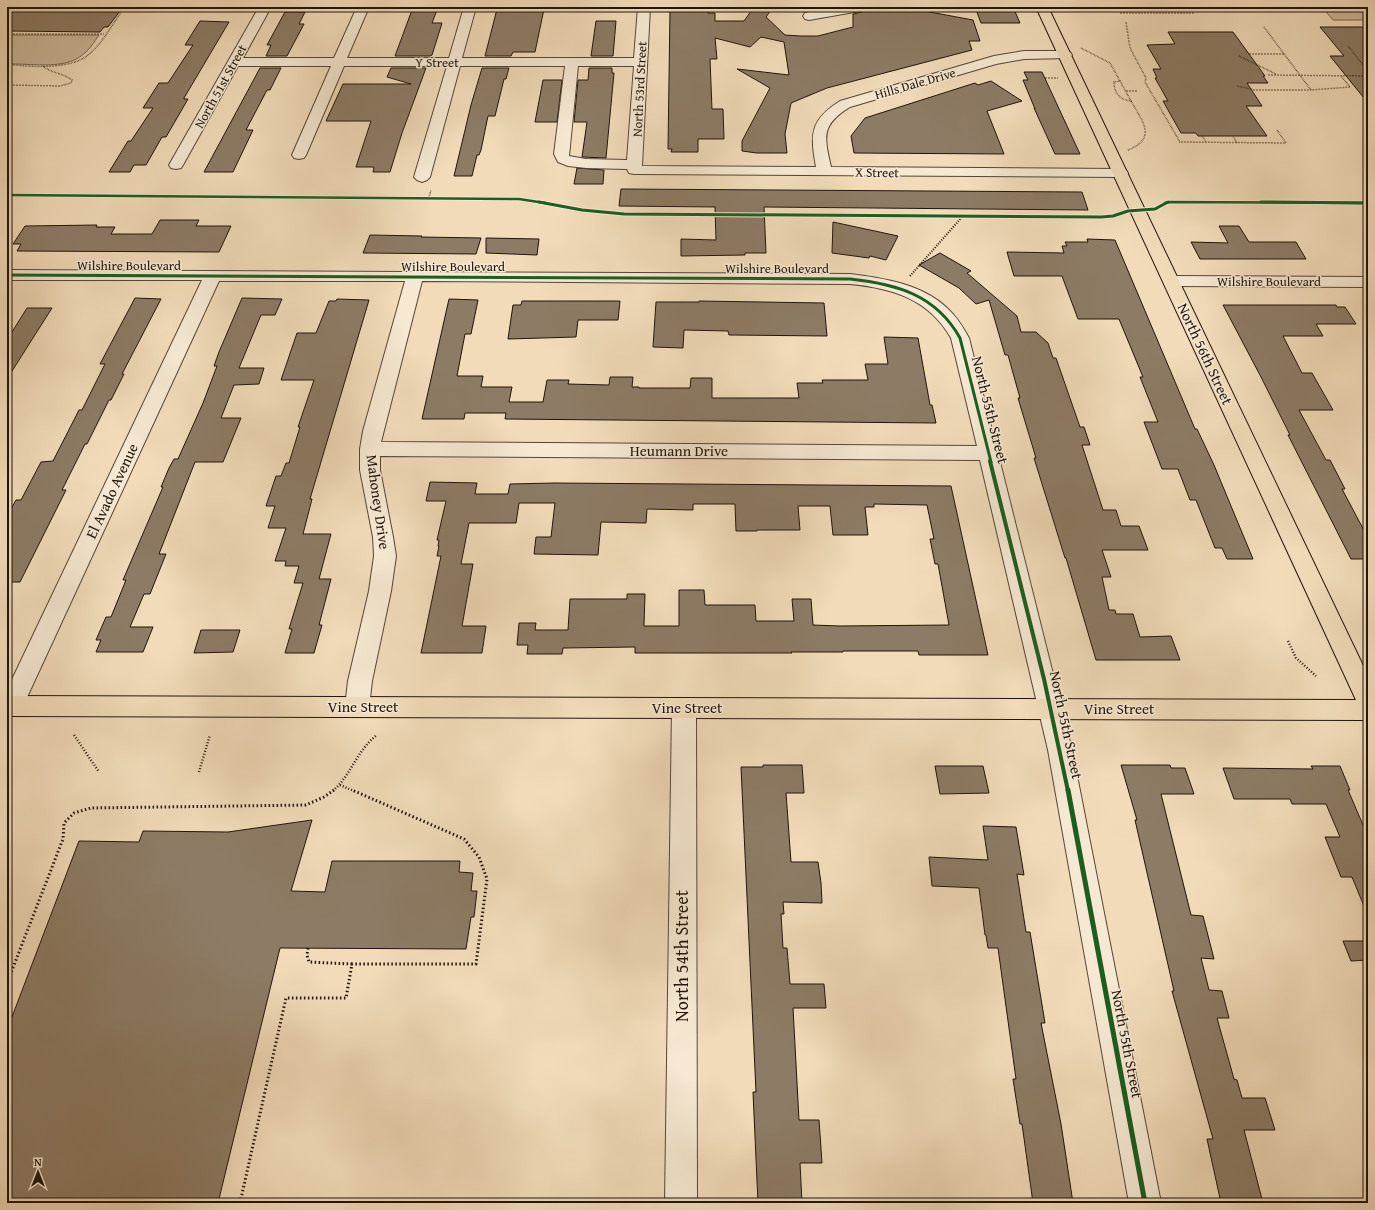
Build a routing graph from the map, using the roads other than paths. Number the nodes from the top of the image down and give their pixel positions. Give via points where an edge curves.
1 (265, 7) edge
2 (363, 7) edge
3 (470, 7) edge
4 (644, 7) edge
5 (862, 7) edge
6 (1042, 7) edge
7 (809, 16) dead end
8 (1065, 55) junction
9 (234, 62) junction
10 (339, 62) junction
11 (455, 62) junction
12 (572, 62) junction
13 (641, 62) junction
14 (299, 155) dead end
15 (176, 165) dead end
16 (634, 167) junction
17 (824, 171) junction
18 (1121, 173) junction
19 (422, 177) dead end
20 (213, 275) junction
21 (8, 276) edge
22 (416, 276) junction
23 (1171, 281) junction
24 (1368, 282) edge
25 (902, 283) joint
26 (370, 449) junction
27 (988, 453) junction
28 (1368, 701) edge
29 (9, 706) edge
30 (357, 707) junction
31 (684, 708) junction
32 (1051, 709) junction
33 (1368, 710) edge
34 (681, 1203) edge
35 (1145, 1203) edge

1 - 9 street, North 51st Street
2 - 10 street
3 - 11 street
4 - 13 street, North 53rd Street
5 - 7 street
6 - 8 main road, North 56th Street
8 - 17 street, Hills Dale Drive via 1024,55 994,60 845,104 828,114 820,127
8 - 18 main road, North 56th Street
9 - 10 street, Y Street
9 - 15 street, North 51st Street
10 - 11 street, Y Street
10 - 14 street
11 - 12 street, Y Street
11 - 19 street
12 - 13 street, Y Street
12 - 16 street, X Street via 561,155 569,162
13 - 16 street, North 53rd Street
16 - 17 street, X Street
17 - 18 street, X Street
18 - 23 main road, North 56th Street
20 - 21 street, Wilshire Boulevard
20 - 22 street, Wilshire Boulevard
20 - 29 street, El Avado Avenue
22 - 25 street, Wilshire Boulevard via 850,279
22 - 26 street, Mahoney Drive
23 - 24 street, Wilshire Boulevard
23 - 28 main road, North 56th Street
25 - 27 street, North 55th Street via 946,316 956,330
26 - 27 street, Heumann Drive
26 - 30 street, Mahoney Drive via 370,470 385,556
27 - 32 street, North 55th Street
29 - 30 main road, Vine Street
30 - 31 main road, Vine Street
31 - 32 main road, Vine Street
31 - 34 street, North 54th Street
32 - 33 main road, Vine Street
32 - 35 street, North 55th Street

